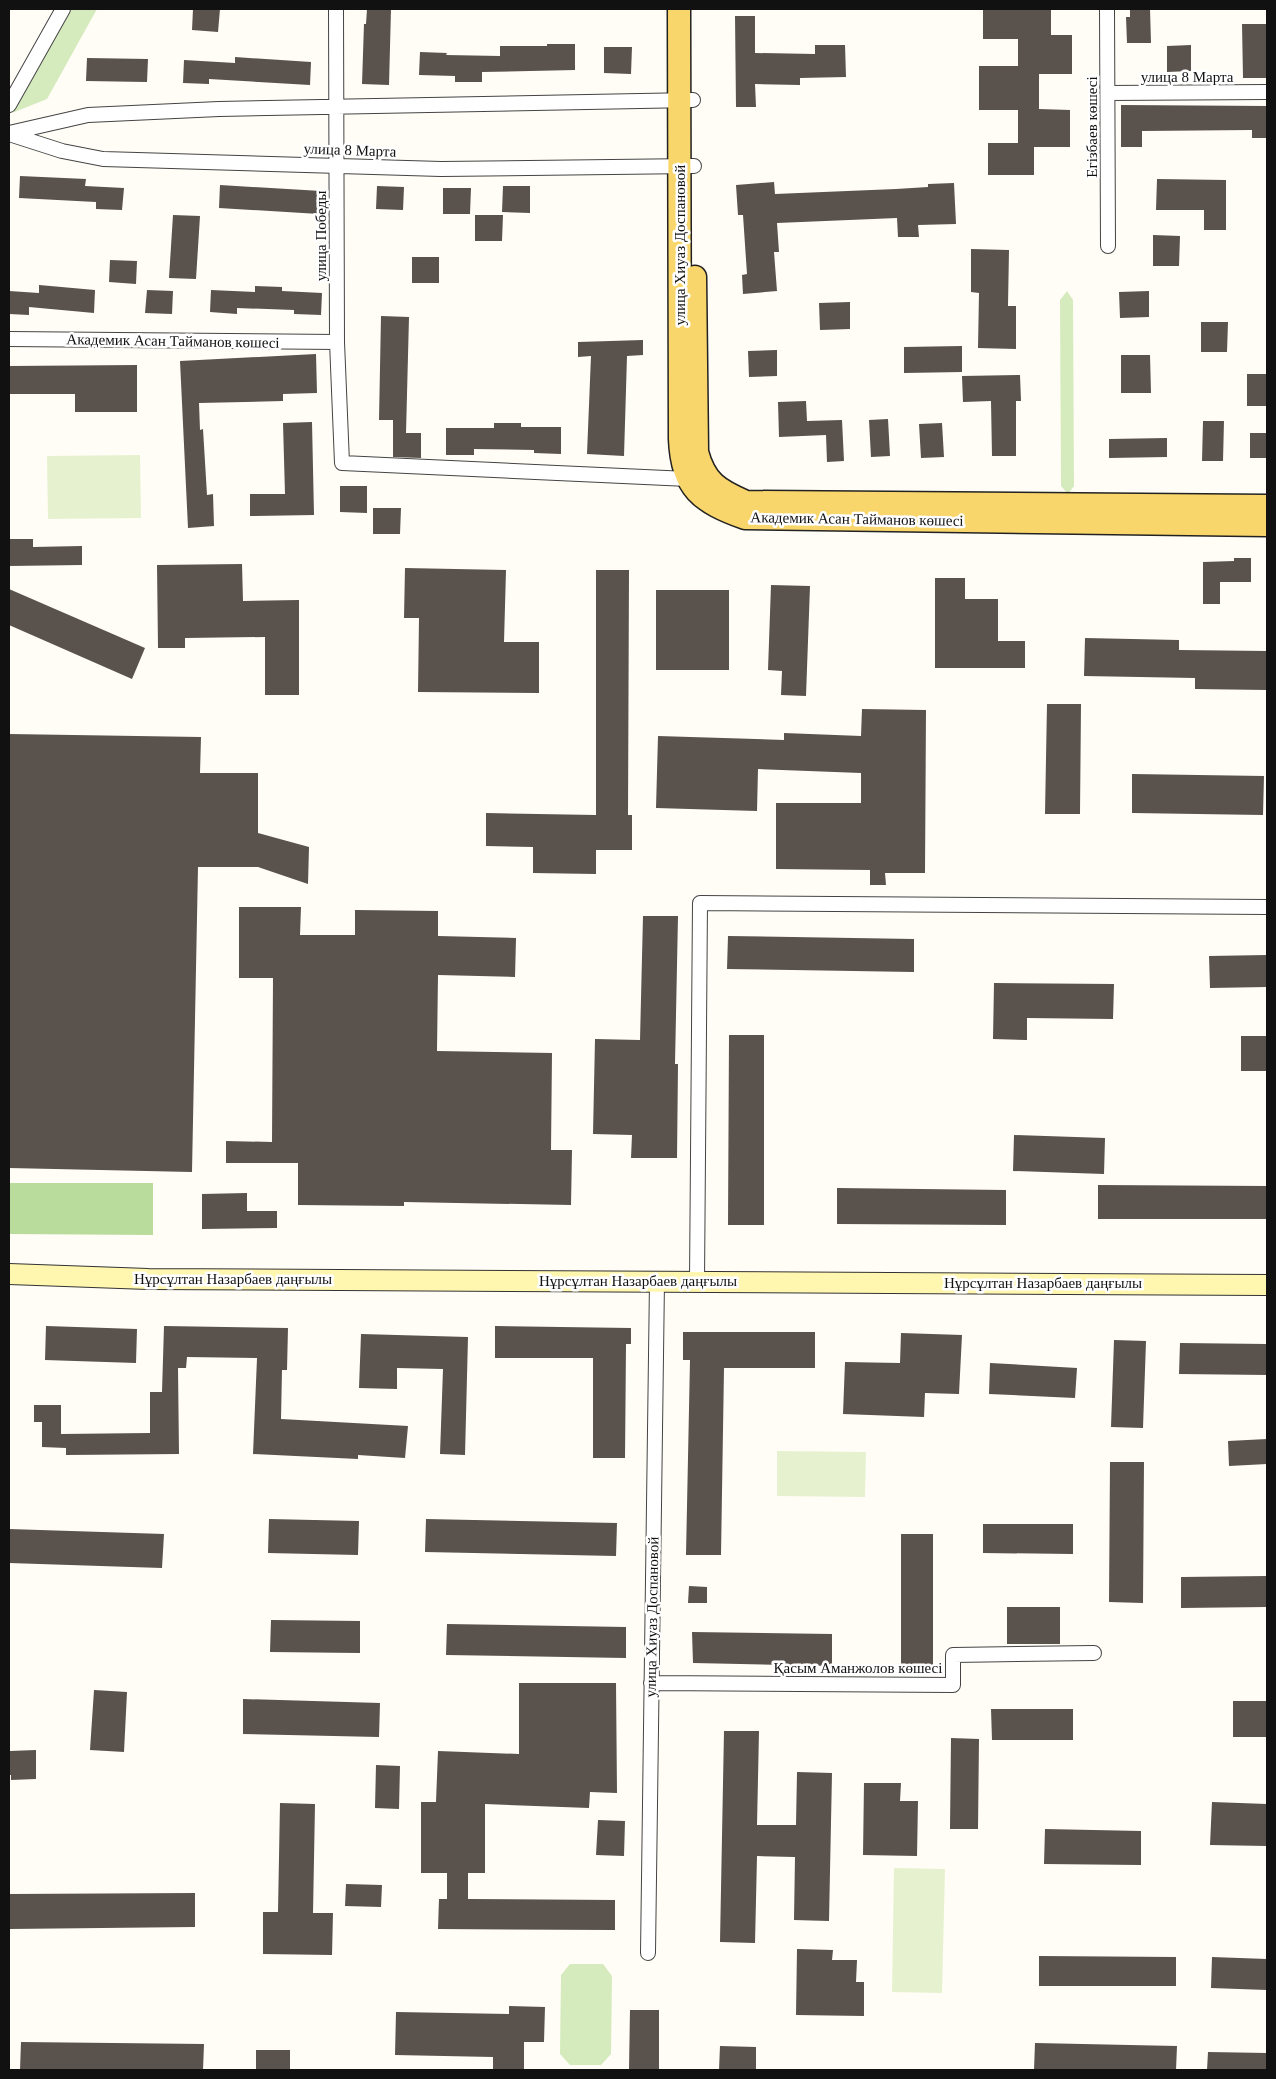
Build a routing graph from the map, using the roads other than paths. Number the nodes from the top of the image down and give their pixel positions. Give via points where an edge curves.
1 (63, 9) edge
2 (336, 9) edge
3 (679, 9) edge
4 (693, 9) edge
5 (1107, 9) edge
6 (1267, 92) edge
7 (1108, 93) junction
8 (686, 100) junction
9 (9, 105) edge
10 (338, 108) junction
11 (9, 133) edge
12 (687, 166) junction
13 (337, 167) junction
14 (1108, 246) dead end
15 (9, 339) edge
16 (337, 342) junction
17 (697, 477) junction
18 (1267, 506) edge
19 (1267, 525) edge
20 (1267, 907) edge
21 (9, 1274) edge
22 (657, 1281) junction
23 (697, 1282) junction
24 (1267, 1284) edge
25 (1094, 1653) dead end
26 (652, 1683) junction
27 (648, 1953) dead end

1 - 9 street
2 - 10 street, улица Победы
3 - 8 main road, улица Хиуаз Доспановой
4 - 8 main road, улица Хиуаз Доспановой
5 - 7 street, Егізбаев көшесі
6 - 7 street, улица 8 Марта
7 - 14 street, Егізбаев көшесі
8 - 10 street, улица 8 Марта
8 - 12 main road, улица Хиуаз Доспановой
10 - 11 street, улица 8 Марта via 88,115
10 - 13 street, улица Победы
11 - 13 street, улица 8 Марта via 62,151 103,160
12 - 13 street, улица 8 Марта
12 - 17 main road, улица Хиуаз Доспановой via 680,461
13 - 16 street, улица Победы
15 - 16 street, Академик Асан Тайманов көшесі
16 - 17 street, улица Победы via 342,464
17 - 18 main road, Академик Асан Тайманов көшесі via 746,502
17 - 19 main road, Академик Асан Тайманов көшесі via 698,494 714,507 745,518
20 - 23 street via 700,903
21 - 22 main road, Нұрсұлтан Назарбаев даңғылы via 148,1279
22 - 23 main road, Нұрсұлтан Назарбаев даңғылы
22 - 26 street, улица Хиуаз Доспановой
23 - 24 main road, Нұрсұлтан Назарбаев даңғылы
25 - 26 street, Қасым Аманжолов көшесі via 953,1655 953,1685
26 - 27 street, улица Хиуаз Доспановой

